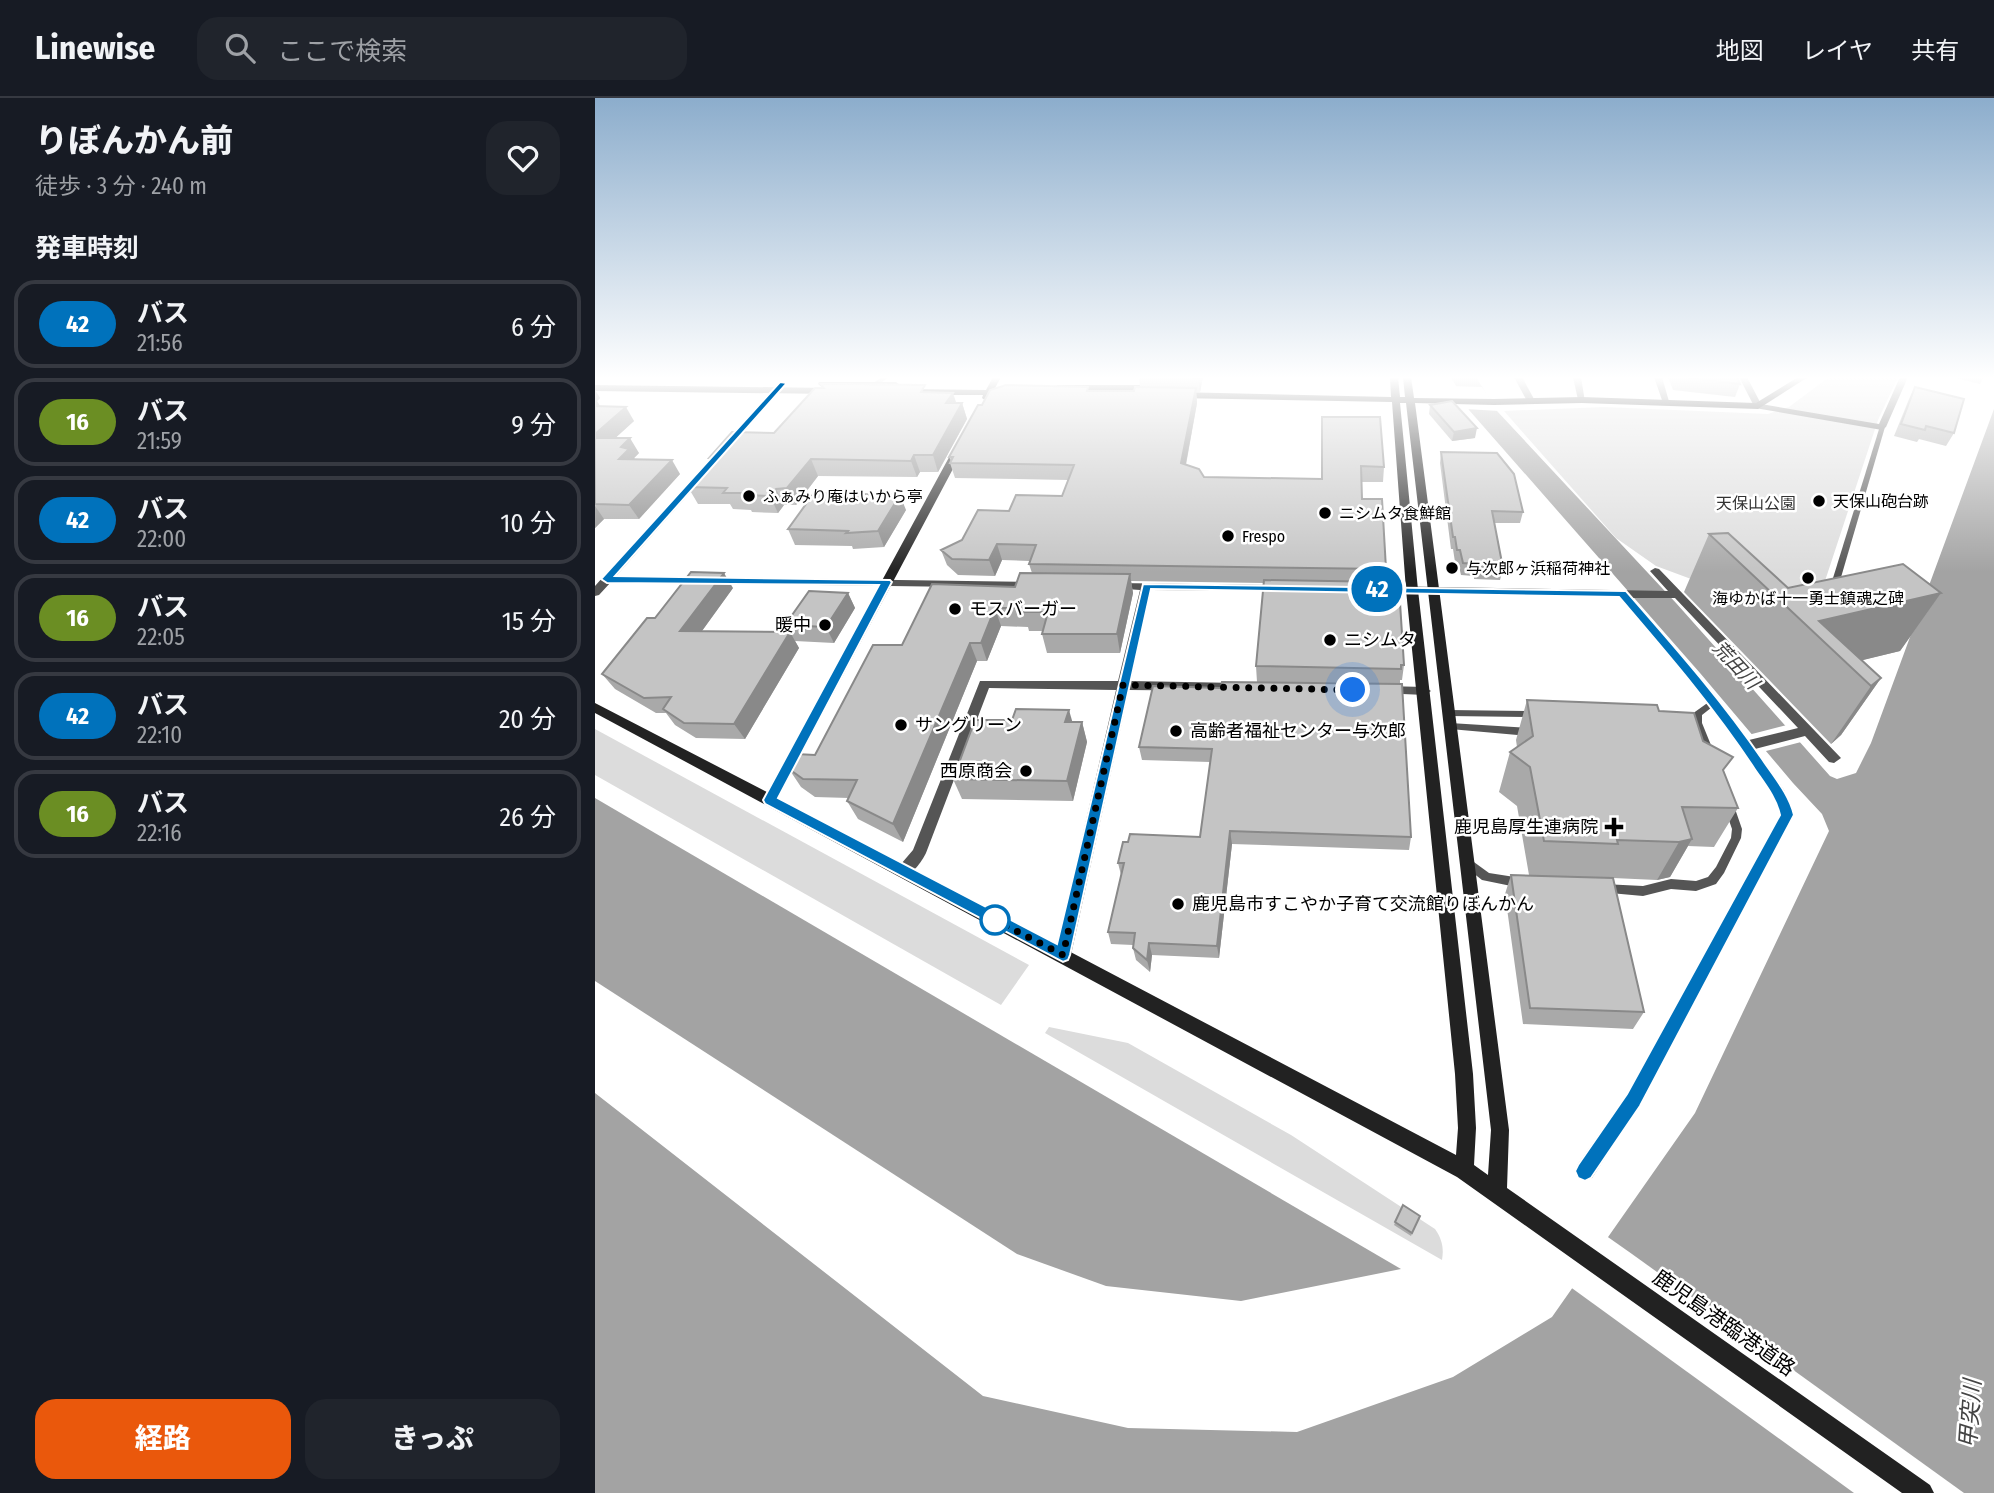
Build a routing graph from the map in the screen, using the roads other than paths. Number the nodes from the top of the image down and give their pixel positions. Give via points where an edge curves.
1 (730, 442) edge
2 (962, 442) edge
3 (1403, 442) edge
4 (1411, 442) edge
5 (1877, 442) edge
6 (723, 450) edge
7 (705, 471) edge
8 (1404, 491) junction
9 (1421, 491) junction
10 (1655, 571) dead end
11 (607, 579) junction
12 (886, 582) junction
13 (1044, 585) edge
14 (1108, 585) edge
15 (1146, 586) junction
16 (1297, 588) edge
17 (1367, 589) edge
18 (1412, 590) junction
19 (1433, 590) junction
20 (1833, 591) edge
21 (595, 593) edge
22 (1625, 594) junction
23 (1674, 594) junction
24 (1123, 685) junction
25 (1249, 688) edge
26 (1366, 690) edge
27 (1425, 691) junction
28 (1446, 692) junction
29 (1713, 702) junction
30 (595, 707) edge
31 (1449, 713) junction
32 (1540, 714) junction
33 (1552, 714) edge
34 (1684, 716) edge
35 (1450, 726) junction
36 (1687, 732) edge
37 (1803, 732) junction
38 (1750, 746) junction
39 (1834, 758) dead end
40 (1714, 768) edge
41 (1724, 793) edge
42 (770, 800) junction
43 (1443, 860) junction
44 (1467, 862) junction
45 (903, 871) junction
46 (1537, 887) edge
47 (1590, 889) edge
48 (1063, 955) junction
49 (1464, 1170) junction
50 (1585, 1171) dead end
51 (1497, 1192) junction
52 (1922, 1493) edge

1 - 6 street
2 - 12 street
3 - 8 street
4 - 9 street
5 - 20 lane
7 - 11 street
8 - 9 street
8 - 18 street
9 - 19 street
10 - 23 street
11 - 12 street
11 - 21 street
12 - 13 street
12 - 42 street
14 - 15 street
15 - 16 street
15 - 24 street
17 - 18 street
18 - 19 street
18 - 27 street
19 - 22 street
19 - 28 street
22 - 23 street
22 - 29 street
23 - 37 street
24 - 25 street
24 - 45 street via 983,684 919,853
24 - 48 street
26 - 27 street
27 - 28 street
27 - 43 street
28 - 31 street
29 - 38 street
29 - 40 lane via 1696,713
30 - 42 street, 鹿児島港臨港道路
31 - 32 lane
31 - 35 street
32 - 33 lane
32 - 35 lane via 1541,734
34 - 36 lane
35 - 44 street
37 - 38 street
37 - 39 street
38 - 50 street via 1787,815 1633,1100
41 - 47 lane via 1737,828 1736,838 1712,881 1643,891
42 - 45 street, 鹿児島港臨港道路
43 - 44 street
43 - 49 street via 1464,1074
44 - 46 lane via 1486,877
44 - 51 street via 1500,1130
45 - 48 street, 鹿児島港臨港道路
48 - 49 street, 鹿児島港臨港道路
49 - 51 street, 鹿児島港臨港道路
51 - 52 street, 鹿児島港臨港道路

